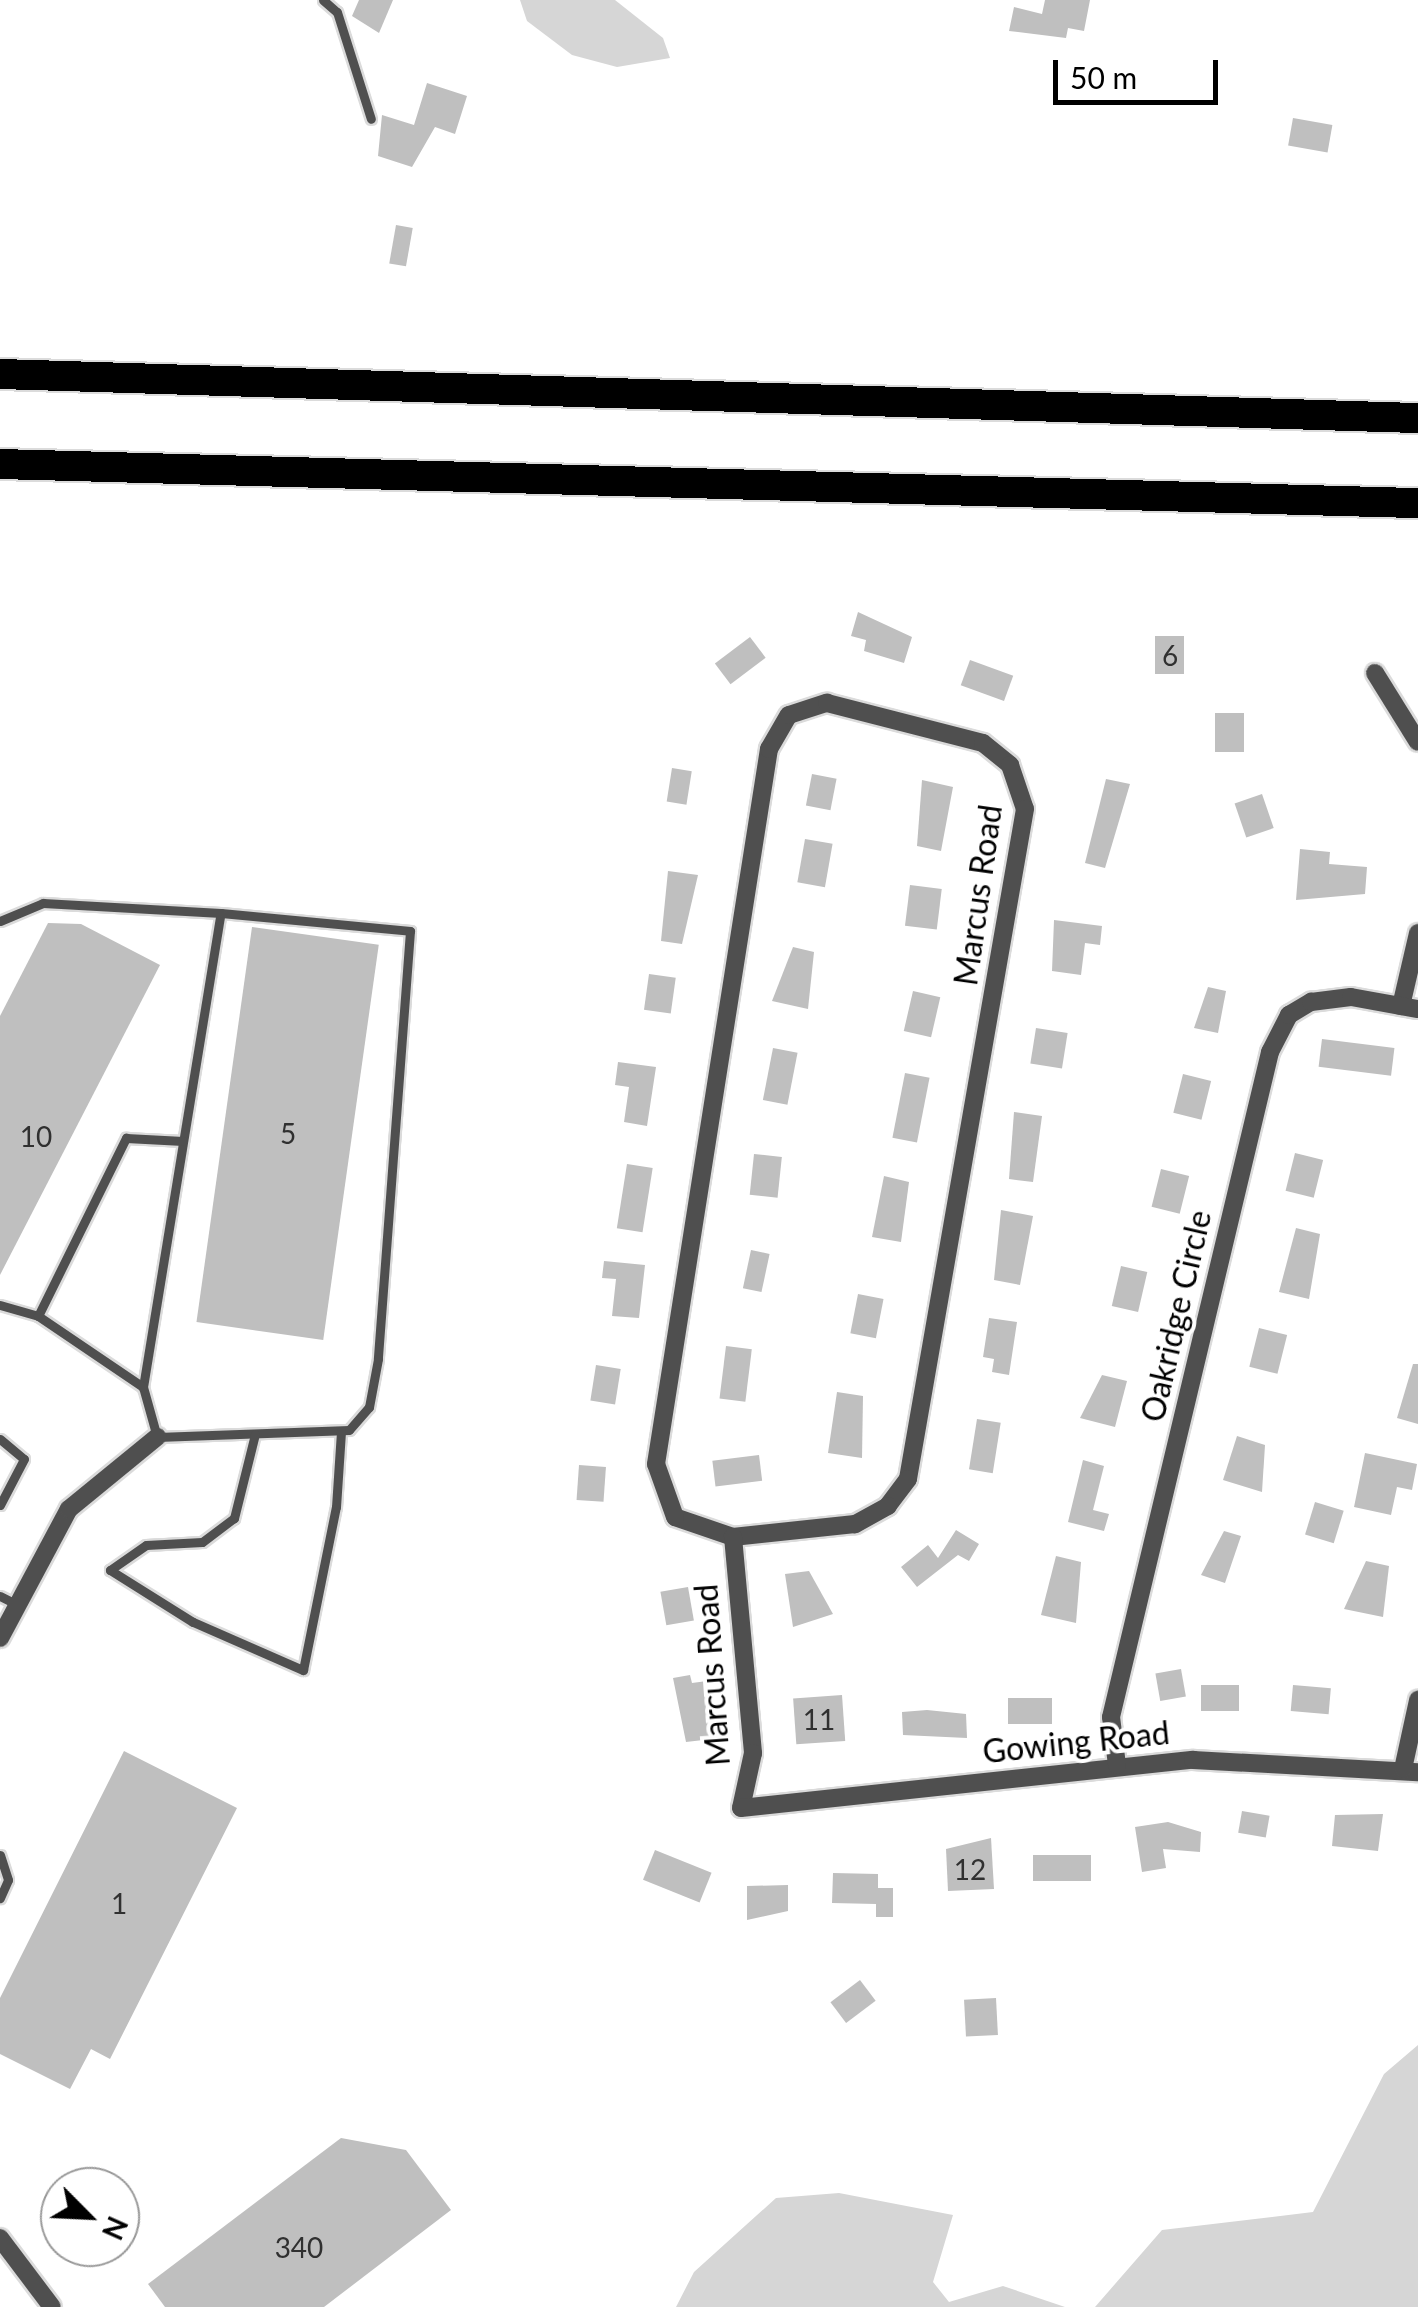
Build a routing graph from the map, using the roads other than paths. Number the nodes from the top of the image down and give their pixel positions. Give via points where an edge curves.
1 (323, 0) edge
2 (340, 0) edge
3 (337, 12) junction
4 (372, 119) dead end
5 (0, 374) edge
6 (1418, 418) edge
7 (0, 464) edge
8 (1418, 503) edge
9 (1375, 673) dead end
10 (1418, 742) edge
11 (221, 913) junction
12 (0, 921) edge
13 (1418, 933) edge
14 (1410, 1008) edge
15 (183, 1142) junction
16 (0, 1305) edge
17 (38, 1316) junction
18 (144, 1387) junction
19 (341, 1431) junction
20 (255, 1434) junction
21 (158, 1437) junction
22 (0, 1439) edge
23 (0, 1505) edge
24 (734, 1537) junction
25 (0, 1596) edge
26 (18, 1604) junction
27 (0, 1638) edge
28 (1418, 1700) edge
29 (1117, 1765) junction
30 (1410, 1770) edge
31 (741, 1808) joint
32 (0, 1855) edge
33 (0, 1898) edge
34 (0, 2238) edge
35 (52, 2307) edge

1 - 3 lane
2 - 3 lane
3 - 4 lane
5 - 6 highway
7 - 8 highway
9 - 10 street
11 - 12 lane via 43,903
11 - 15 lane
11 - 19 lane via 410,931 378,1359 370,1407
13 - 14 street
14 - 29 street, Oakridge Circle via 1311,1002 1290,1015 1270,1052 1111,1717
15 - 17 lane via 126,1138
15 - 18 lane
16 - 17 lane
17 - 18 lane
18 - 21 lane
19 - 20 lane
19 - 20 lane via 336,1507 303,1670 193,1622 110,1570 146,1545 202,1542 234,1518
20 - 21 lane
21 - 26 street via 70,1509
22 - 23 lane via 24,1459
24 - 24 street, Marcus Road via 872,1518 908,1479 1024,821 1017,775 993,749 827,702 789,714 769,749 656,1464 675,1518
24 - 31 street, Marcus Road via 753,1753
25 - 26 lane
26 - 27 street
28 - 30 street
29 - 30 street, Gowing Road
29 - 31 street, Gowing Road
32 - 33 lane via 8,1880
34 - 35 street

